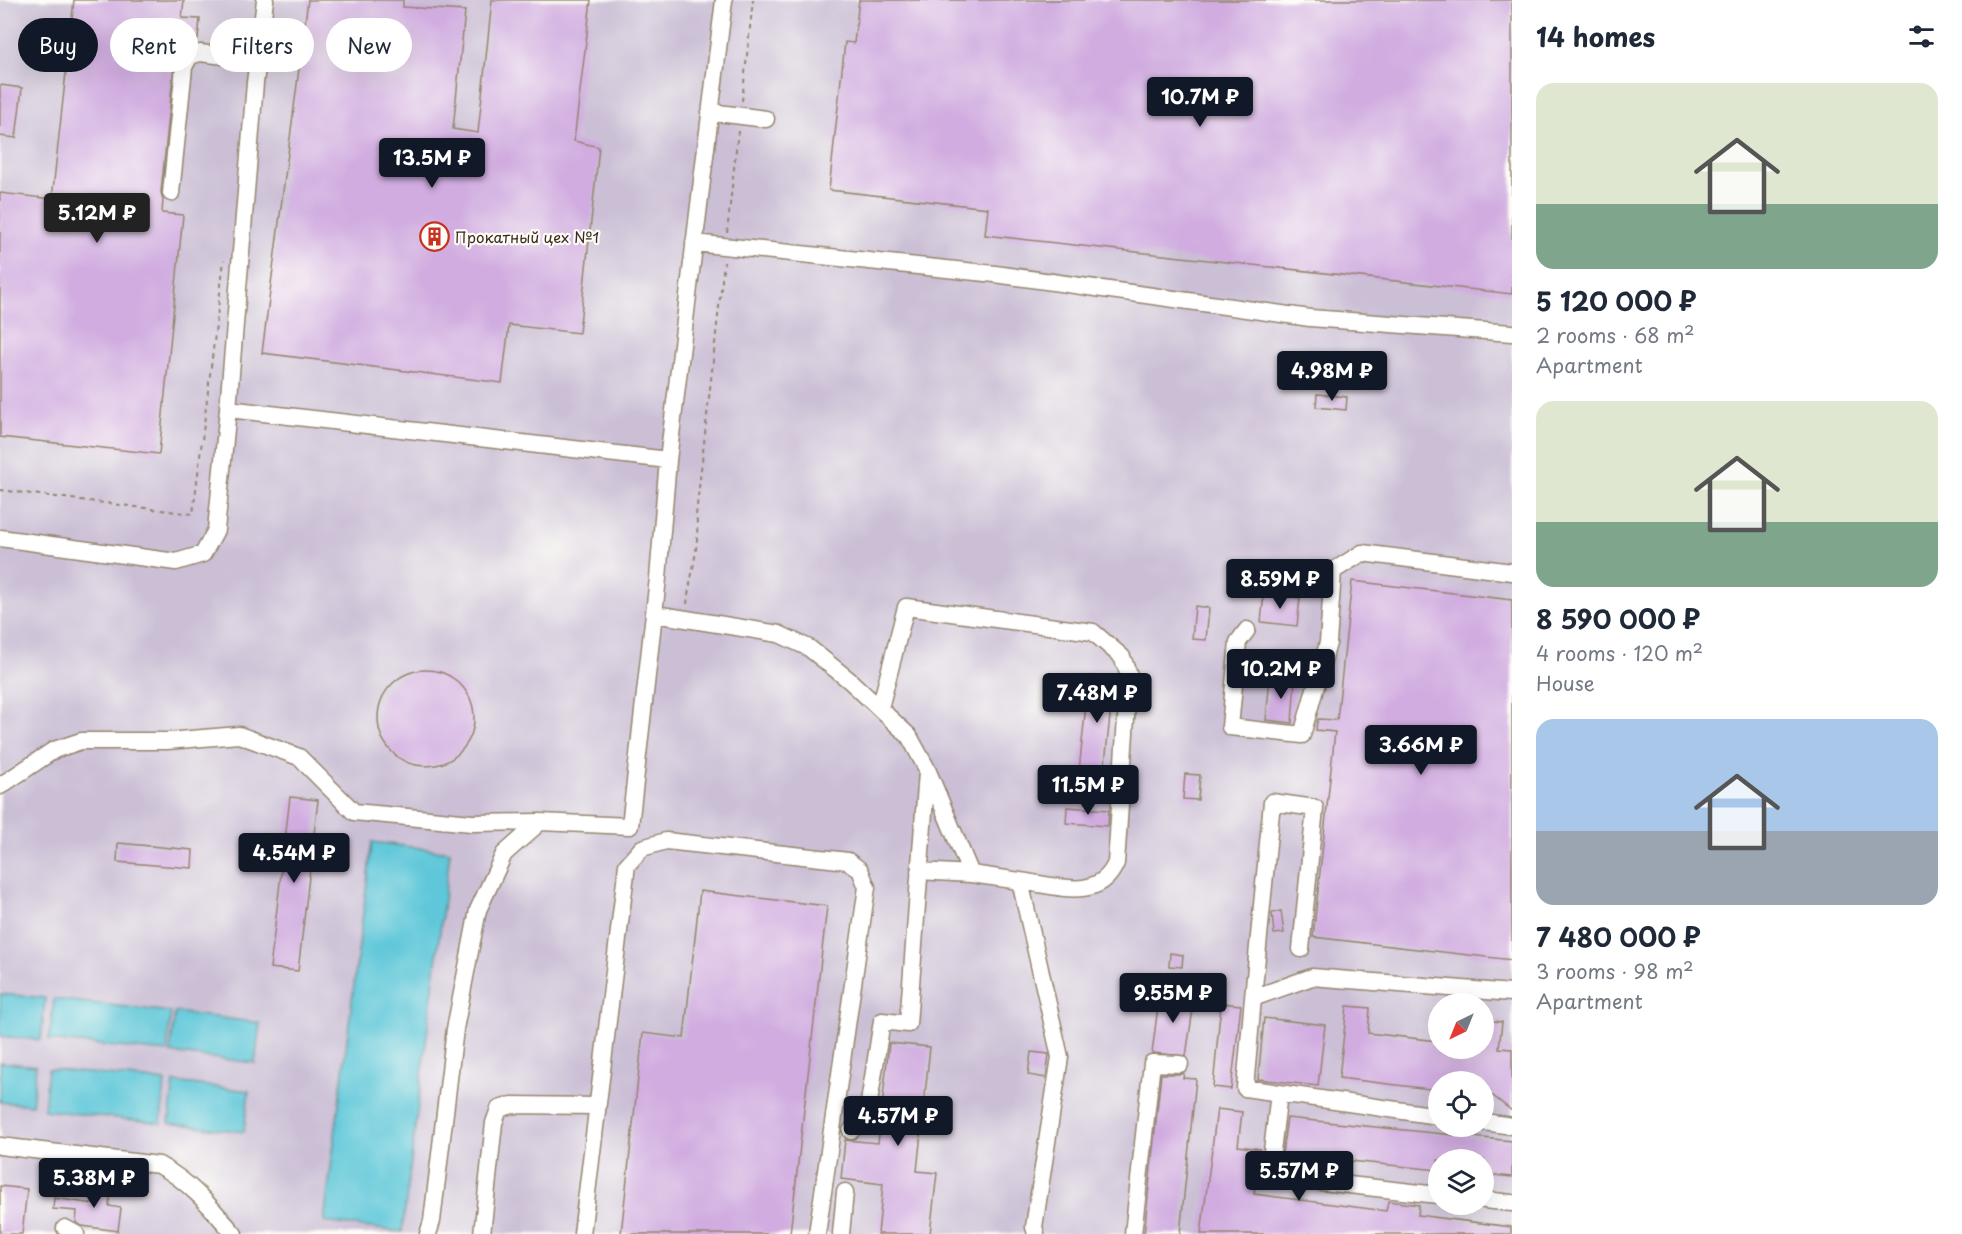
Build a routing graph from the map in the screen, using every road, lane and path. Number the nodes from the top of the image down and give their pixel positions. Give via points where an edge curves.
1 (265, 0) edge
2 (724, 0) edge
3 (753, 0) edge
4 (263, 18) edge
5 (210, 54) edge
6 (256, 72) edge
7 (710, 112) junction
8 (740, 115) junction
9 (766, 119) dead end
10 (171, 193) dead end
11 (694, 243) junction
12 (726, 245) junction
13 (225, 257) dead end
14 (1512, 333) edge
15 (228, 409) junction
16 (668, 460) junction
17 (0, 490) edge
18 (0, 538) edge
19 (1512, 572) edge
20 (690, 610) dead end
21 (655, 614) junction
22 (1247, 630) dead end
23 (880, 708) junction
24 (927, 769) junction
25 (0, 786) edge
26 (540, 822) junction
27 (919, 871) junction
28 (972, 874) junction
29 (1020, 881) junction
30 (1301, 949) dead end
31 (1512, 993) edge
32 (1252, 998) junction
33 (1180, 1064) dead end
34 (1279, 1093) junction
35 (596, 1106) junction
36 (1428, 1115) edge
37 (1494, 1123) edge
38 (1512, 1126) edge
39 (851, 1131) dead end
40 (0, 1146) edge
41 (845, 1192) dead end
42 (1428, 1194) edge
43 (1494, 1201) edge
44 (1512, 1203) edge
45 (234, 1234) edge
46 (428, 1234) edge
47 (483, 1234) edge
48 (582, 1234) edge
49 (817, 1234) edge
50 (841, 1234) edge
51 (1036, 1234) edge
52 (1133, 1234) edge

1 - 4 street
2 - 7 street
3 - 8 path
5 - 10 street via 190,56 184,67
6 - 15 street
7 - 8 street
7 - 11 street
8 - 9 street
8 - 12 path
11 - 12 street
11 - 16 street
12 - 14 street via 995,274 1310,318
12 - 20 path via 696,515 696,556 687,605
13 - 17 path via 193,514
15 - 16 street
15 - 18 street via 216,530 203,554 176,562
16 - 21 street
19 - 22 street via 1362,553 1333,571 1328,643 1302,735 1230,727 1238,642
21 - 23 street via 779,634 810,648
21 - 26 street via 630,826
23 - 24 street via 909,736
23 - 29 street via 906,607 1093,632 1122,657 1129,675 1116,863 1112,874 1101,885 1089,889
24 - 27 street
24 - 28 street
25 - 26 street via 54,750 81,741 167,741 239,735 299,757 354,812 472,823
26 - 46 street via 504,854 478,910 455,1029
27 - 28 street
27 - 39 street via 908,1024 882,1021 868,1110
28 - 29 street
29 - 51 street via 1060,1057
30 - 32 street via 1315,808 1272,802
31 - 32 street via 1312,977
32 - 34 street via 1245,1088
33 - 52 street via 1152,1063
34 - 36 street
34 - 42 street via 1269,1176
35 - 47 street via 512,1105 499,1109 494,1123
35 - 48 street
35 - 49 street via 627,865 642,848 666,842 848,861 860,870 867,887
37 - 38 street
40 - 45 street via 159,1165 195,1190
41 - 50 street
43 - 44 street

